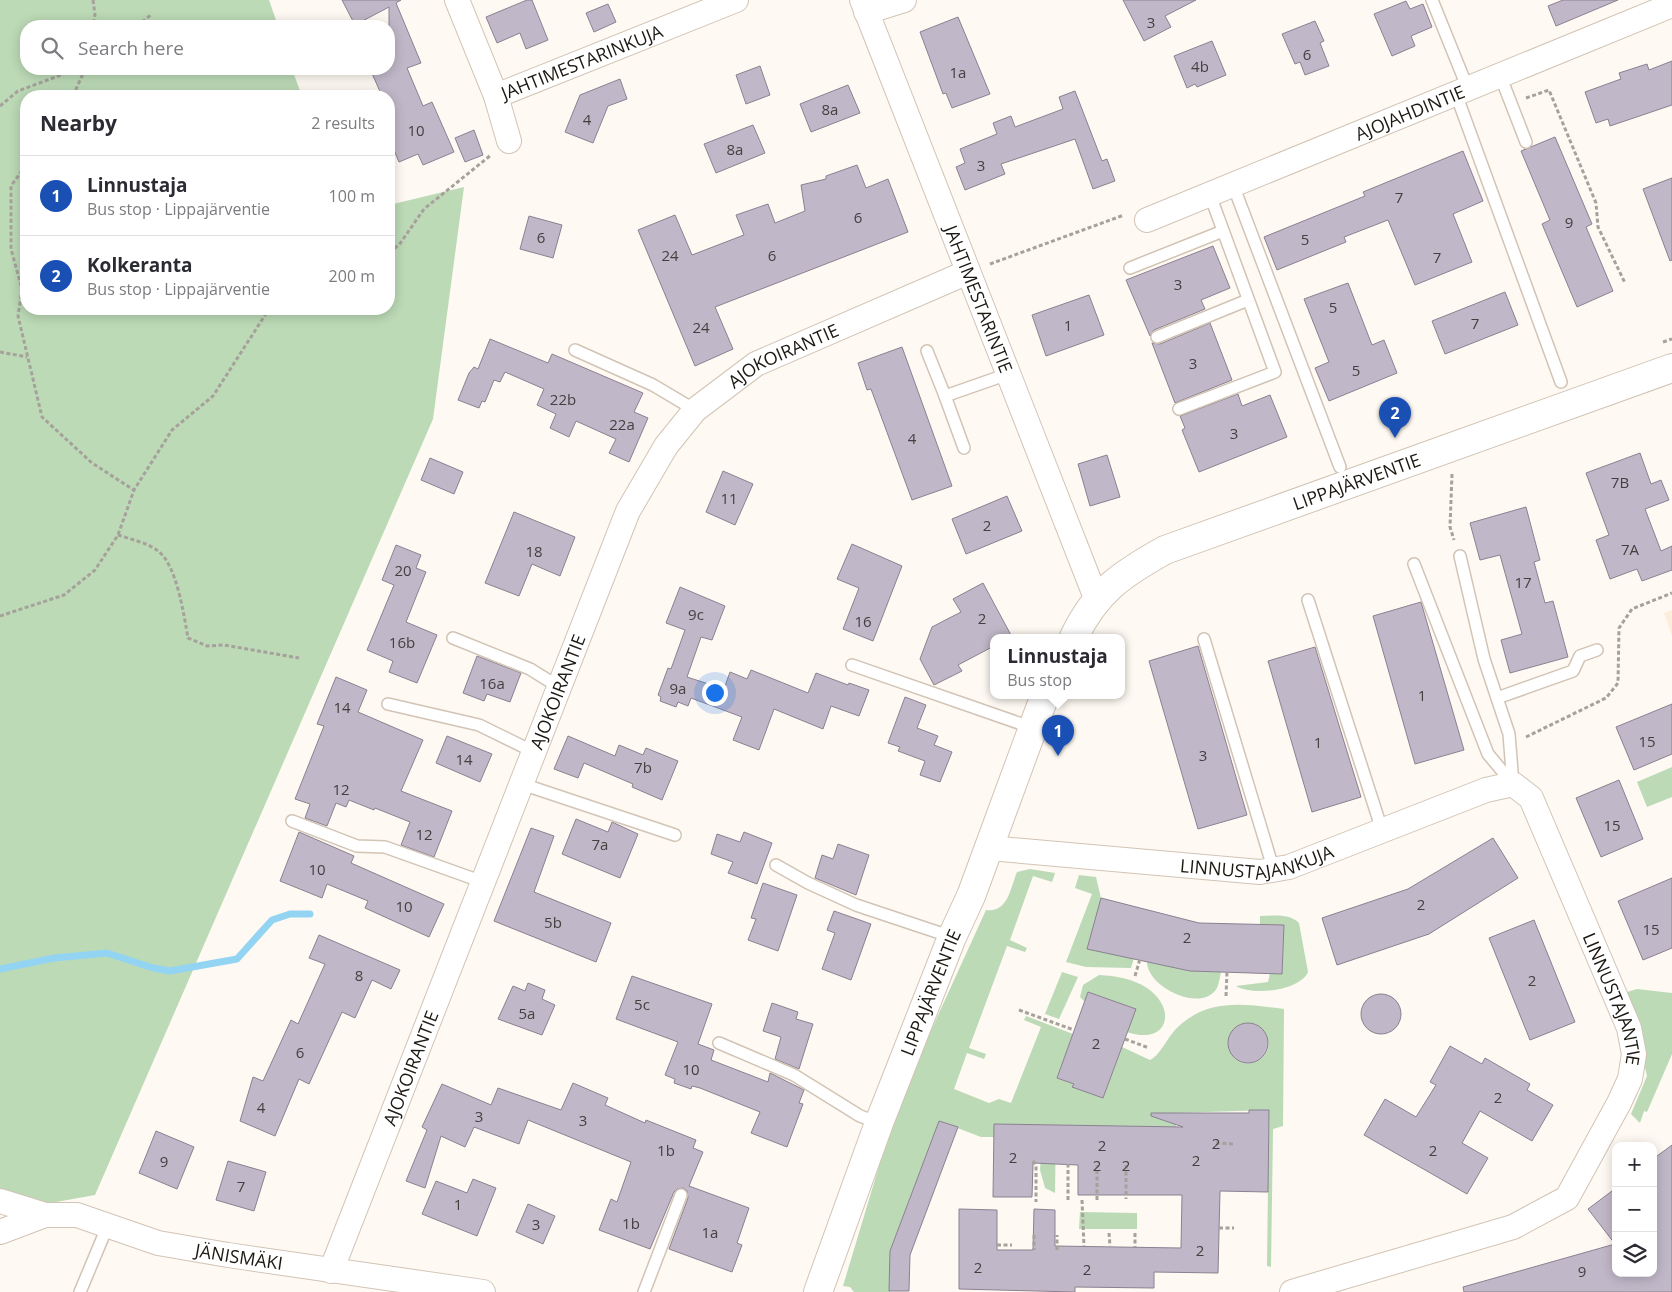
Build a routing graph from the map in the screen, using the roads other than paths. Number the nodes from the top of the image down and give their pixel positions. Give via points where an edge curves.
1 (457, 0) edge
2 (736, 0) edge
3 (904, 0) edge
4 (1432, 0) edge
5 (1670, 0) edge
6 (1672, 5) edge
7 (864, 6) edge
8 (1500, 76) junction
9 (1462, 91) junction
10 (496, 96) junction
11 (509, 141) road end
12 (1526, 142) dead end
13 (1233, 185) junction
14 (1210, 195) junction
15 (1147, 220) road end
16 (1223, 231) junction
17 (1130, 268) dead end
18 (968, 272) junction
19 (1248, 300) junction
20 (1157, 337) dead end
21 (575, 350) dead end
22 (927, 351) dead end
23 (1672, 368) edge
24 (1008, 374) junction
25 (1561, 382) dead end
26 (944, 396) junction
27 (1179, 409) dead end
28 (695, 410) junction
29 (964, 448) dead end
30 (1340, 467) dead end
31 (1460, 556) road end
32 (1414, 564) dead end
33 (1096, 598) junction
34 (1308, 600) dead end
35 (1076, 634) edge
36 (453, 638) dead end
37 (1204, 639) dead end
38 (1597, 650) dead end
39 (852, 665) dead end
40 (559, 687) junction
41 (1497, 698) junction
42 (1044, 699) edge
43 (388, 704) dead end
44 (1033, 728) junction
45 (534, 752) junction
46 (522, 784) junction
47 (1514, 784) junction
48 (292, 821) dead end
49 (1382, 830) junction
50 (675, 835) dead end
51 (989, 848) junction
52 (776, 865) dead end
53 (1274, 871) junction
54 (483, 882) junction
55 (952, 937) junction
56 (719, 1043) dead end
57 (878, 1124) junction
58 (681, 1195) dead end
59 (0, 1201) edge
60 (45, 1215) junction
61 (108, 1225) junction
62 (0, 1232) edge
63 (331, 1270) junction
64 (453, 1290) edge
65 (80, 1292) edge
66 (483, 1292) edge
67 (644, 1292) edge
68 (818, 1292) edge
69 (1292, 1292) edge

1 - 10 street, JAHTIMESTARINKUJA
2 - 10 street, JAHTIMESTARINKUJA
3 - 7 street
4 - 9 lane
5 - 6 lane
6 - 8 street, AJOJAHDINTIE
7 - 18 street, JAHTIMESTARINTIE
8 - 9 street, AJOJAHDINTIE
8 - 12 lane
9 - 13 street, AJOJAHDINTIE
9 - 25 lane
10 - 11 street
13 - 14 street, AJOJAHDINTIE
13 - 30 lane
14 - 15 street, AJOJAHDINTIE
14 - 16 lane
16 - 17 lane
16 - 19 lane
18 - 24 street, JAHTIMESTARINTIE
18 - 28 street, AJOKOIRANTIE via 756,364
19 - 20 lane
19 - 27 lane via 1275,372
21 - 28 lane via 653,385
22 - 26 lane
23 - 33 main road, LIPPAJÄRVENTIE via 1165,550 1131,569
24 - 26 lane
24 - 33 street, JAHTIMESTARINTIE
26 - 29 lane
28 - 40 street, AJOKOIRANTIE via 666,446 628,511
31 - 41 lane via 1484,659
32 - 47 lane via 1488,754
33 - 35 main road, LIPPAJÄRVENTIE
34 - 49 lane
36 - 40 lane via 530,669
37 - 53 lane
38 - 41 lane via 1580,656 1573,671
39 - 44 lane
40 - 45 street, AJOKOIRANTIE
41 - 47 lane via 1508,727
42 - 44 main road, LIPPAJÄRVENTIE
43 - 45 lane via 480,725
44 - 51 main road, LIPPAJÄRVENTIE
45 - 46 street, AJOKOIRANTIE
46 - 50 lane
46 - 54 street, AJOKOIRANTIE
47 - 49 street, LINNUSTAJANKUJA via 1450,802
47 - 69 street, LINNUSTAJANTIE via 1531,798 1628,1028 1634,1054 1630,1078 1567,1198 1514,1227
48 - 54 lane via 357,846 385,847
49 - 53 street, LINNUSTAJANKUJA
51 - 53 street, LINNUSTAJANKUJA
51 - 55 main road, LIPPAJÄRVENTIE
52 - 55 lane via 856,905
54 - 63 street, AJOKOIRANTIE
55 - 57 main road, LIPPAJÄRVENTIE
56 - 57 lane via 794,1074
57 - 68 main road, LIPPAJÄRVENTIE
58 - 67 lane
59 - 60 street
60 - 61 street, JÄNISMÄKI via 77,1215
60 - 62 street, JÄNISMÄKI
61 - 63 street, JÄNISMÄKI via 158,1243
61 - 65 lane
63 - 64 street, JÄNISMÄKI
64 - 66 street, JÄNISMÄKI

